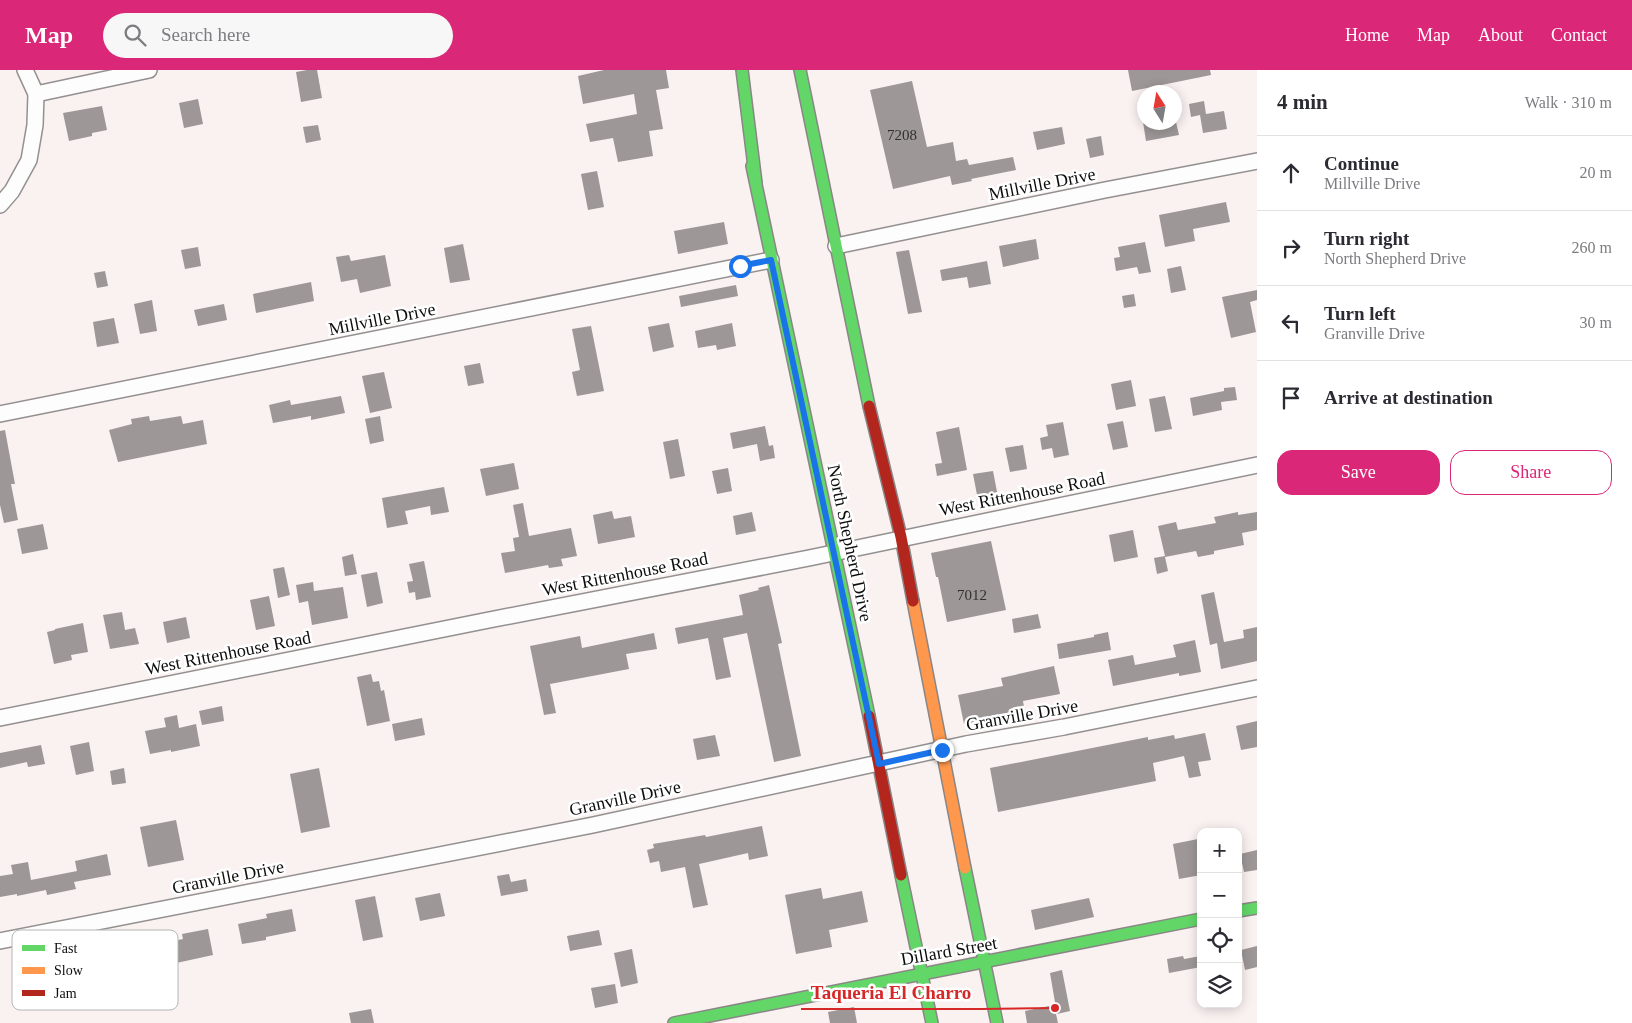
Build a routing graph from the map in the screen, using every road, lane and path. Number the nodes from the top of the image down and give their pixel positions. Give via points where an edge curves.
1 (25, 70) edge
2 (149, 70) edge
3 (731, 70) edge
4 (742, 70) edge
5 (800, 70) edge
6 (36, 94) junction
7 (1257, 161) edge
8 (756, 183) junction
9 (0, 205) edge
10 (836, 246) junction
11 (771, 260) junction
12 (0, 414) edge
13 (1257, 465) edge
14 (901, 538) junction
15 (835, 552) junction
16 (1257, 688) edge
17 (0, 718) edge
18 (942, 750) junction
19 (879, 764) junction
20 (1257, 908) edge
21 (1242, 910) edge
22 (1197, 920) edge
23 (56, 930) edge
24 (984, 964) junction
25 (922, 974) junction
26 (674, 1023) edge
27 (932, 1023) edge
28 (997, 1023) edge

1 - 6 street
2 - 6 street
3 - 8 main road, North Shepherd Drive
4 - 8 main road
5 - 10 main road
6 - 9 street via 36,125 29,160 12,191
7 - 10 street, Millville Drive
8 - 11 main road, North Shepherd Drive
10 - 14 main road
11 - 12 street, Millville Drive
11 - 15 main road, North Shepherd Drive
13 - 14 street, West Rittenhouse Road
14 - 15 street, West Rittenhouse Road
14 - 18 main road
15 - 17 street, West Rittenhouse Road
15 - 19 main road, North Shepherd Drive
16 - 18 street, Granville Drive
18 - 19 street, Granville Drive
18 - 24 main road
19 - 23 street, Granville Drive via 593,825
19 - 25 main road, North Shepherd Drive
20 - 21 main road
22 - 24 main road, Dillard Street
24 - 25 main road, Dillard Street
24 - 28 main road
25 - 26 main road, Dillard Street
25 - 27 main road, North Shepherd Drive

